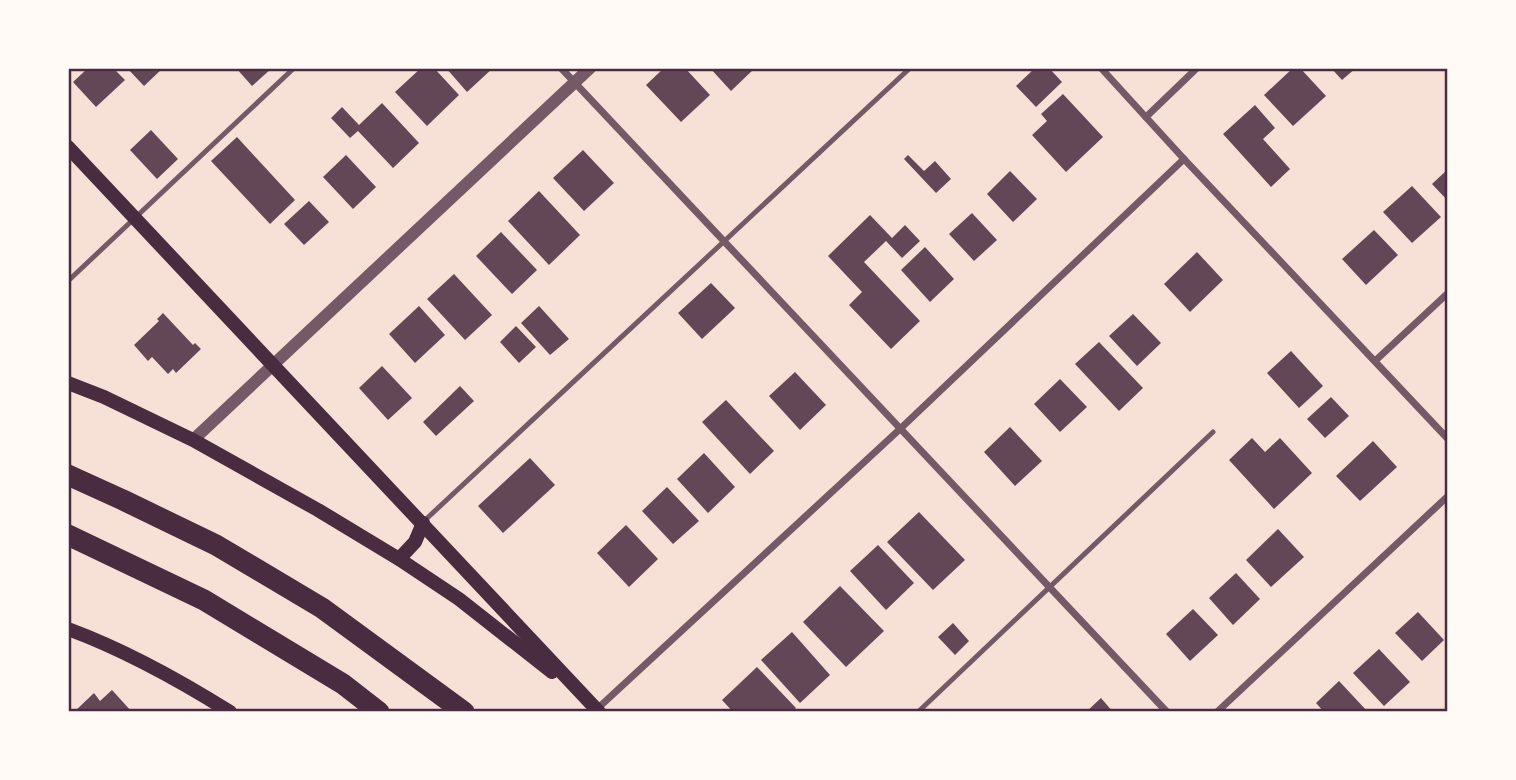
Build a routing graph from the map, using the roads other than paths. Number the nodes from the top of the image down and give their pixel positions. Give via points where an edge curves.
1 (294, 68) edge
2 (561, 68) edge
3 (590, 68) edge
4 (910, 68) edge
5 (1101, 68) edge
6 (1197, 68) edge
7 (575, 82) junction
8 (1146, 117) junction
9 (68, 148) edge
10 (1184, 159) junction
11 (136, 218) junction
12 (725, 242) junction
13 (68, 281) edge
14 (1448, 293) edge
15 (1375, 361) junction
16 (274, 365) junction
17 (68, 383) edge
18 (900, 429) junction
19 (1213, 432) dead end
20 (1448, 439) edge
21 (193, 440) junction
22 (68, 475) edge
23 (1448, 496) edge
24 (423, 523) junction
25 (68, 535) edge
26 (399, 559) junction
27 (1050, 587) junction
28 (68, 629) edge
29 (222, 710) edge
30 (598, 710) edge
31 (379, 712) edge
32 (464, 712) edge
33 (918, 712) edge
34 (1167, 712) edge
35 (1217, 712) edge

1 - 11 lane
2 - 7 street
3 - 7 street
4 - 12 lane
5 - 8 street
6 - 8 street
7 - 12 street
7 - 16 street
8 - 10 street
9 - 11 main road
10 - 15 street
10 - 18 street
11 - 13 lane
11 - 16 main road
12 - 18 street
12 - 24 lane
14 - 15 street
15 - 20 street
16 - 21 street
16 - 24 main road
17 - 21 main road
18 - 27 street
18 - 30 street
19 - 27 lane
21 - 26 main road
22 - 32 highway via 216,545 323,608
23 - 35 street
24 - 26 main road via 415,542
24 - 30 main road
25 - 31 highway via 204,600 342,684
26 - 30 main road via 524,649
27 - 33 lane
27 - 34 street
28 - 29 main road via 192,688

